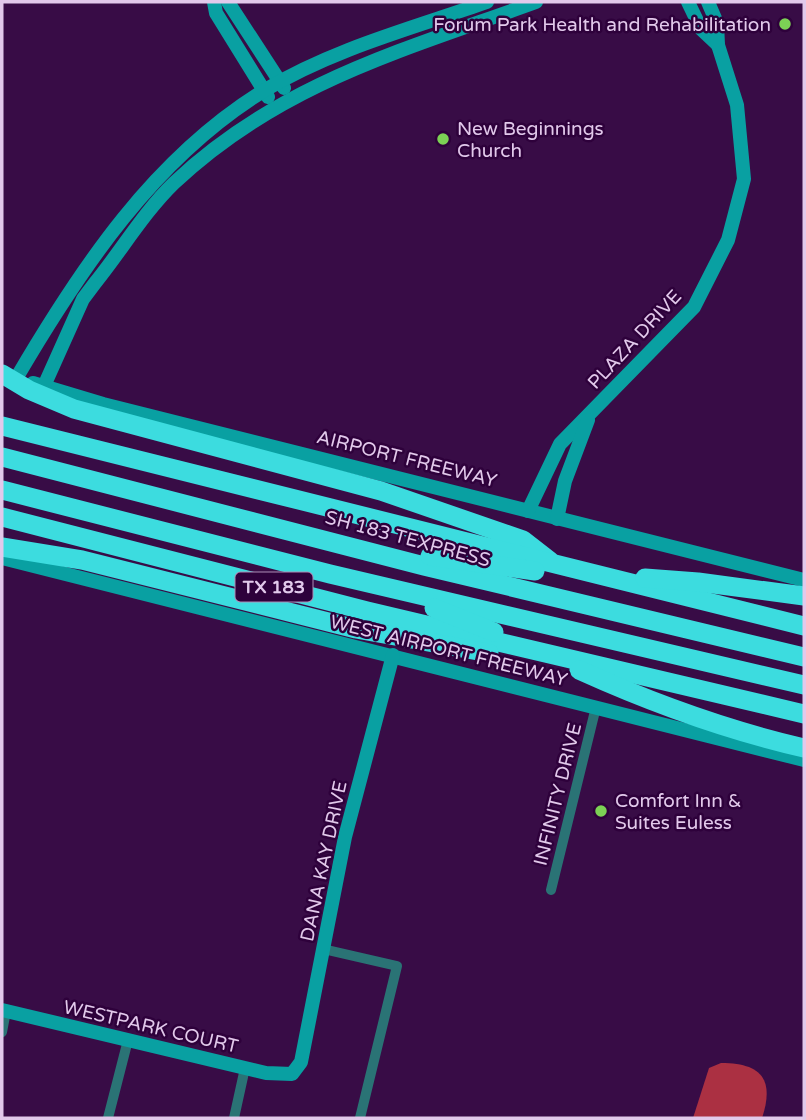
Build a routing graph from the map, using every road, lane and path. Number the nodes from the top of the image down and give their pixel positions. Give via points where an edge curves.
1 (214, 2) edge
2 (228, 2) edge
3 (487, 2) edge
4 (536, 2) edge
5 (688, 2) edge
6 (708, 2) edge
7 (367, 43) junction
8 (718, 45) junction
9 (372, 61) junction
10 (281, 82) junction
11 (264, 91) junction
12 (290, 98) junction
13 (274, 107) junction
14 (201, 140) junction
15 (210, 154) junction
16 (78, 278) junction
17 (92, 288) junction
18 (7, 374) edge
19 (44, 386) junction
20 (2, 412) edge
21 (589, 415) junction
22 (2, 426) edge
23 (59, 441) junction
24 (2, 457) edge
25 (2, 490) edge
26 (528, 512) junction
27 (2, 517) edge
28 (557, 519) junction
29 (2, 547) edge
30 (2, 558) edge
31 (426, 561) junction
32 (557, 566) junction
33 (378, 587) junction
34 (801, 590) edge
35 (804, 626) edge
36 (547, 654) junction
37 (393, 655) junction
38 (804, 657) edge
39 (804, 685) edge
40 (596, 707) junction
41 (804, 714) edge
42 (804, 748) edge
43 (804, 760) edge
44 (551, 890) dead end
45 (323, 949) junction
46 (4, 1010) edge
47 (2, 1032) edge
48 (128, 1040) junction
49 (245, 1068) junction
50 (292, 1074) joint
51 (108, 1118) edge
52 (234, 1118) edge
53 (360, 1118) edge

1 - 11 street via 216,13
2 - 10 street
3 - 7 street
4 - 9 street
5 - 8 street, PLAZA DRIVE via 701,29
6 - 8 street, PLAZA DRIVE via 717,23
7 - 9 street
7 - 10 street
8 - 21 street, PLAZA DRIVE via 737,106 744,179 727,240 694,307
9 - 12 street
10 - 11 street
10 - 12 street
11 - 13 street
11 - 14 street
12 - 13 street
13 - 15 street
14 - 15 street
14 - 16 street via 143,195
15 - 17 street via 173,184
16 - 17 street
16 - 18 street
17 - 19 street
18 - 19 street, AIRPORT FREEWAY
18 - 32 highway via 29,390 74,409 370,488 523,540
19 - 26 street, AIRPORT FREEWAY
20 - 23 highway
21 - 26 street, PLAZA DRIVE via 560,444
21 - 28 street, PLAZA DRIVE via 565,481
22 - 23 highway
23 - 32 highway
24 - 31 highway, SH 183 TEXPRESS
25 - 33 highway
26 - 28 street, AIRPORT FREEWAY
27 - 36 highway, TX 183
28 - 34 street, AIRPORT FREEWAY
29 - 36 highway via 82,560 356,629 490,653
30 - 37 street, WEST AIRPORT FREEWAY
31 - 34 highway
31 - 38 highway, SH 183 TEXPRESS via 531,592
32 - 35 highway
33 - 39 highway
33 - 42 highway via 680,713
36 - 41 highway, TX 183
37 - 40 street, WEST AIRPORT FREEWAY
37 - 45 street, DANA KAY DRIVE via 345,837
40 - 43 street, WEST AIRPORT FREEWAY
40 - 44 street, INFINITY DRIVE
45 - 50 street, DANA KAY DRIVE via 301,1062
45 - 53 street via 397,966
46 - 47 street
46 - 48 street, WESTPARK COURT
48 - 49 street, WESTPARK COURT
48 - 51 street
49 - 50 street, WESTPARK COURT via 280,1076
49 - 52 street

